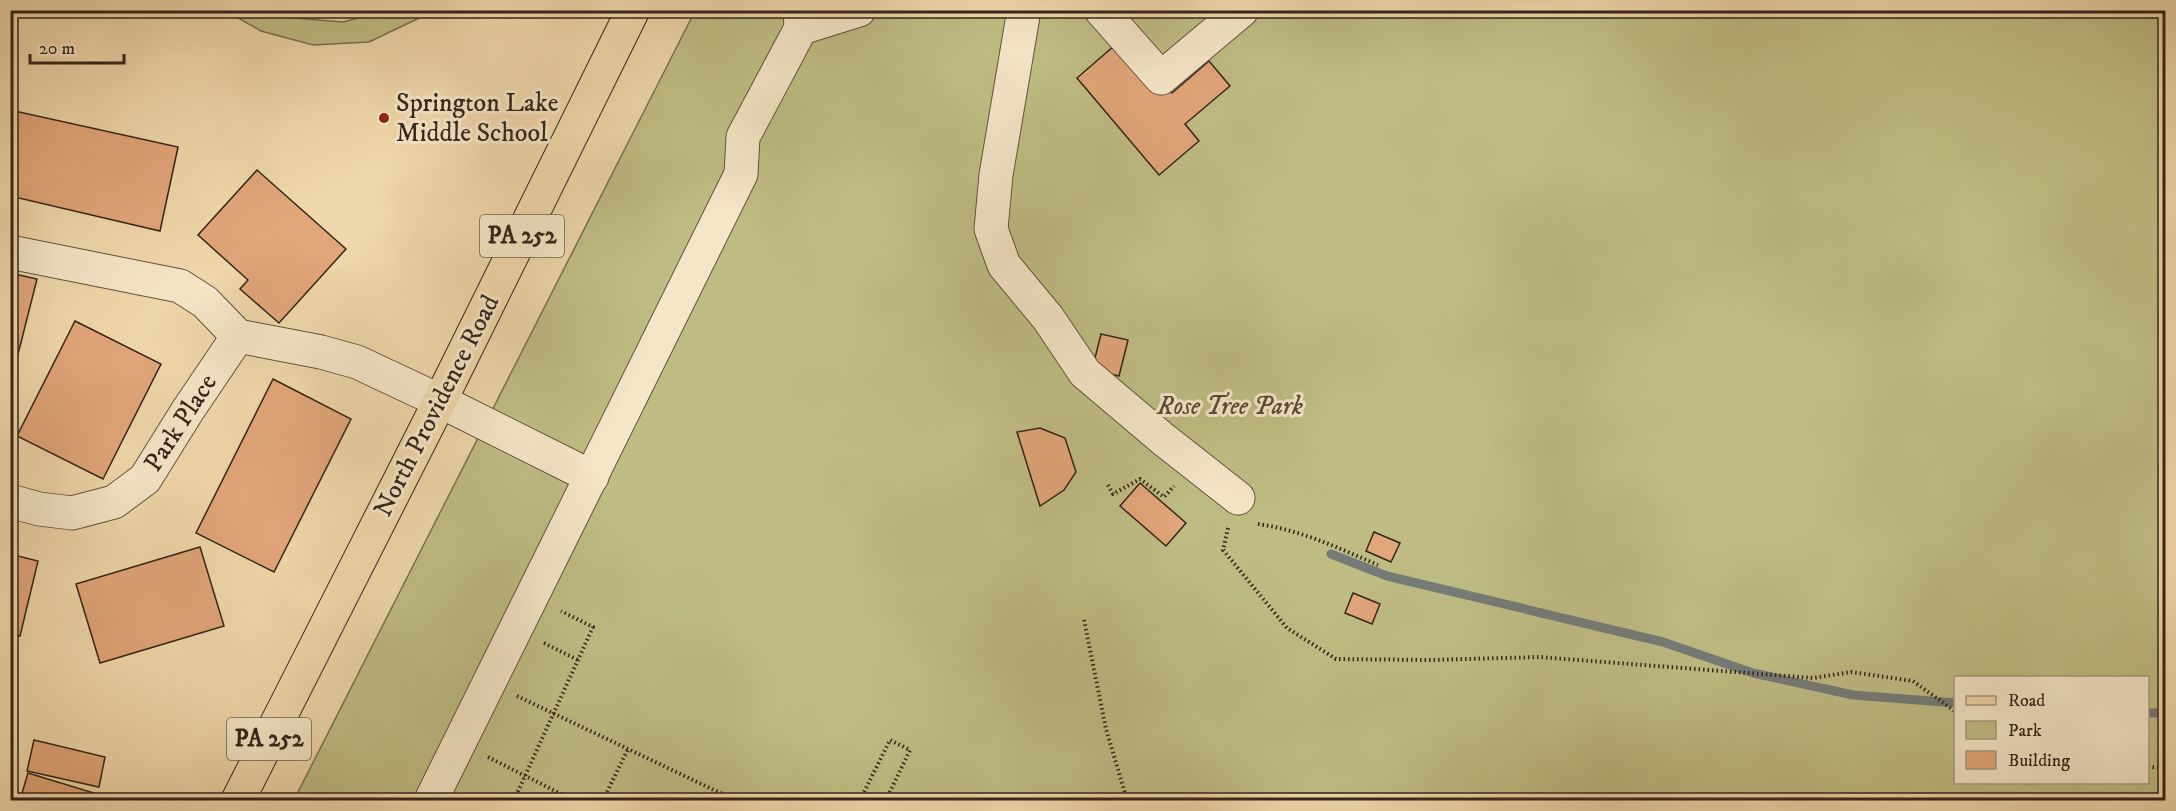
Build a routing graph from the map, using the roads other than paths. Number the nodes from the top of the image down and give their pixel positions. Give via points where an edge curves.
1 (633, 10) edge
2 (859, 10) edge
3 (1024, 10) edge
4 (1101, 10) edge
5 (1242, 10) edge
6 (800, 19) edge
7 (10, 252) edge
8 (238, 336) junction
9 (441, 401) junction
10 (592, 477) junction
11 (10, 501) edge
12 (1234, 509) road end
13 (238, 801) edge
14 (431, 801) edge

1 - 9 main road, North Providence Road / PA 252
2 - 6 street
3 - 12 street via 996,175 991,229 1004,265 1048,318 1085,373 1191,461
4 - 5 street via 1161,78
6 - 10 street via 743,137 741,174
7 - 8 street via 180,286 205,302
8 - 9 street via 357,362
8 - 11 street, Park Place via 146,479 114,502 72,513
9 - 10 street
9 - 13 main road, North Providence Road / PA 252
10 - 14 street

